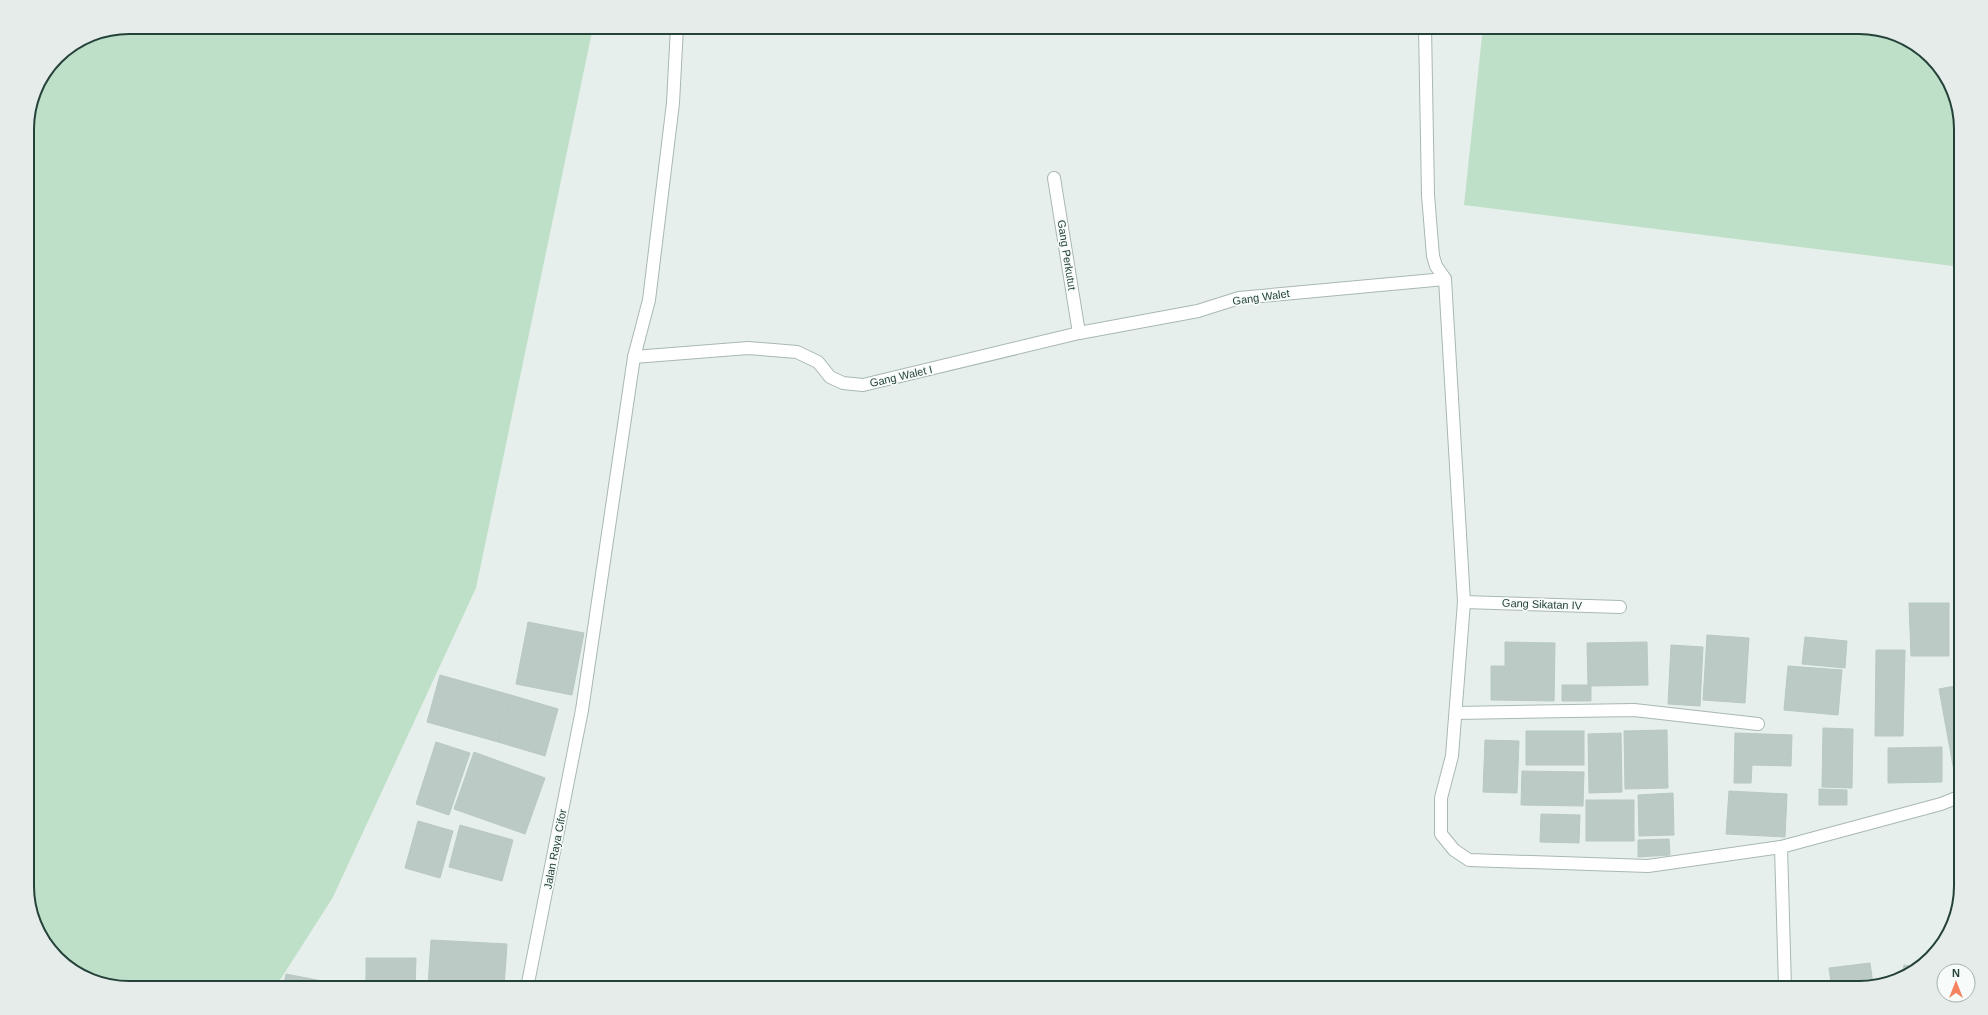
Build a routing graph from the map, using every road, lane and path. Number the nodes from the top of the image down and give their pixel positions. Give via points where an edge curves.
1 (677, 34) edge
2 (1425, 34) edge
3 (1054, 178) dead end
4 (1445, 279) junction
5 (1080, 333) junction
6 (634, 357) junction
7 (1464, 602) junction
8 (1620, 607) dead end
9 (1456, 713) junction
10 (1758, 724) dead end
11 (1954, 799) edge
12 (1781, 847) junction
13 (528, 981) edge
14 (1785, 981) edge

1 - 6 street, Jalan Raya Cifor via 672,103 649,300
2 - 4 street via 1429,202 1436,266
3 - 5 street, Gang Perkutut
4 - 5 street, Gang Walet via 1239,298 1198,311
4 - 7 street
5 - 6 street, Gang Walet I via 863,385 843,383 830,377 818,362 797,352 748,348
6 - 13 street, Jalan Raya Cifor via 582,710
7 - 8 street, Gang Sikatan IV
7 - 9 street
9 - 10 street via 1634,710
9 - 12 street via 1452,756 1441,798 1440,834 1454,850 1469,860 1648,866
11 - 12 street
12 - 14 street

